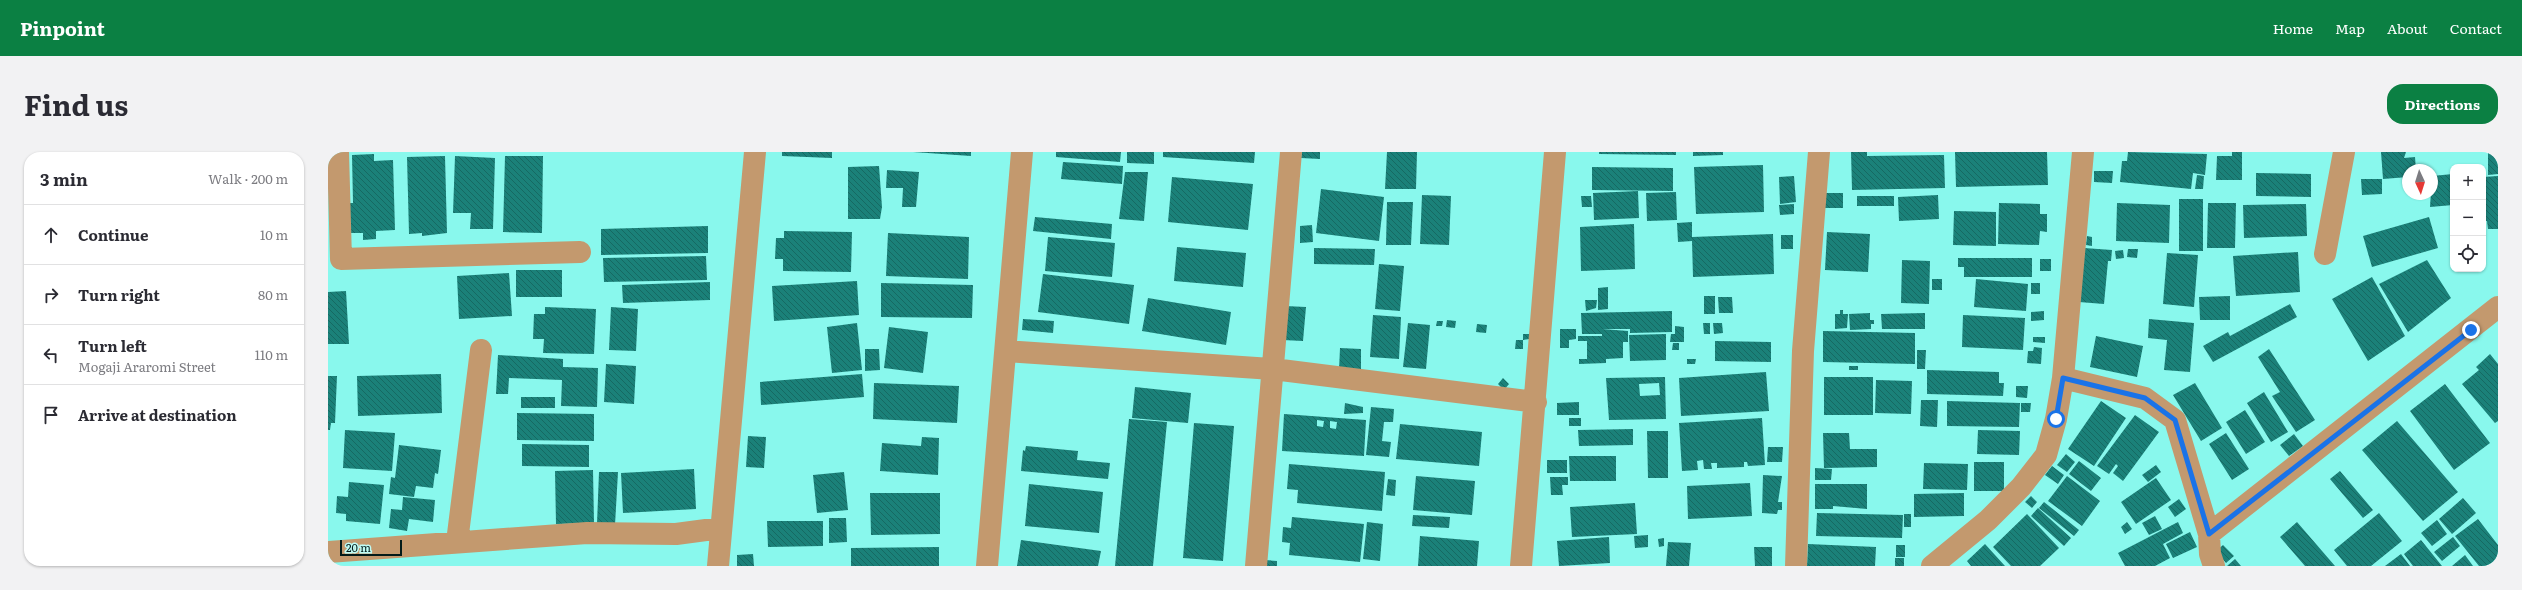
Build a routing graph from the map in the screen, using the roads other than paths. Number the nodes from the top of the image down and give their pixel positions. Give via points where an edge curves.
1 (338, 152) edge
2 (755, 152) edge
3 (1022, 152) edge
4 (1290, 152) edge
5 (1555, 152) edge
6 (1819, 152) edge
7 (2083, 152) edge
8 (2344, 152) edge
9 (580, 252) dead end
10 (2325, 254) dead end
11 (2498, 307) edge
12 (481, 350) dead end
13 (1006, 351) junction
14 (1273, 369) junction
15 (2063, 378) junction
16 (1536, 402) junction
17 (721, 528) junction
18 (2209, 534) junction
19 (457, 542) junction
20 (328, 552) edge
21 (718, 566) edge
22 (988, 566) edge
23 (1256, 566) edge
24 (1521, 566) edge
25 (1796, 566) edge
26 (1932, 566) edge
27 (2214, 566) edge

1 - 9 street via 341,259
2 - 17 street
3 - 13 street
4 - 14 street
5 - 16 street
6 - 25 street via 1802,351
7 - 15 street
8 - 10 street
11 - 18 street
12 - 19 street
13 - 14 street
13 - 22 street
14 - 16 street
14 - 23 street
15 - 18 street via 2145,398 2175,420
15 - 26 street via 2056,419 2046,455 2021,487 1988,520
16 - 24 street
17 - 19 street via 676,534 587,533
17 - 21 street
18 - 27 street via 2210,554
19 - 20 street

